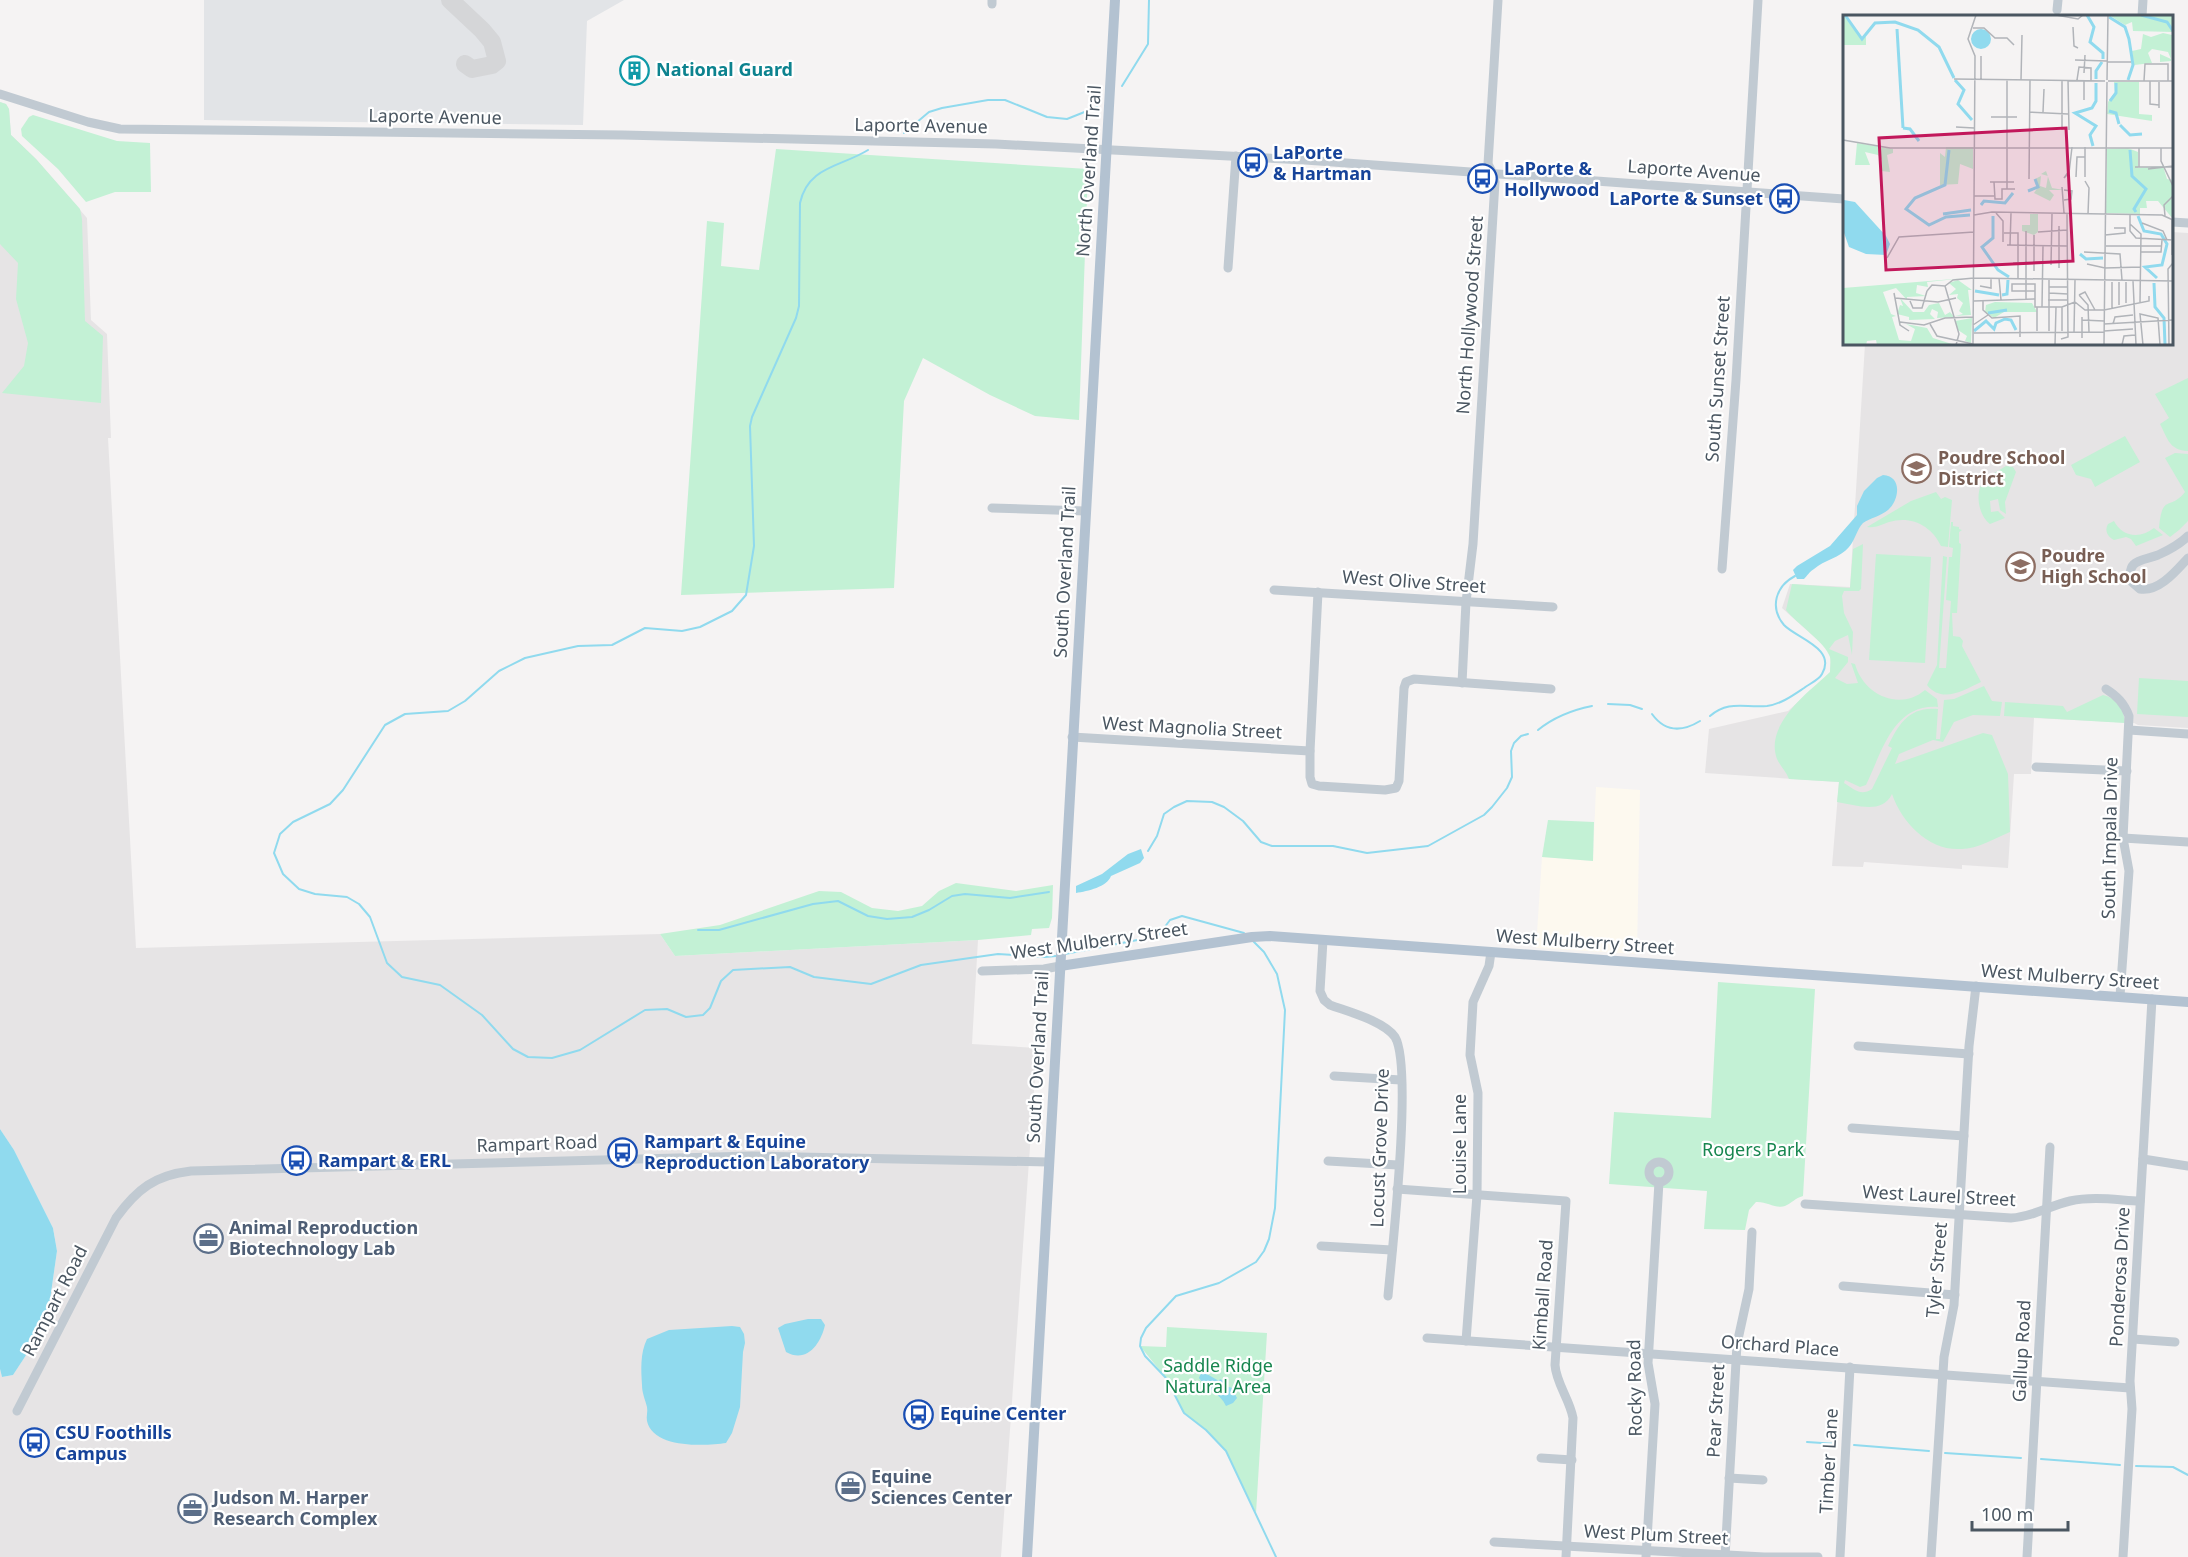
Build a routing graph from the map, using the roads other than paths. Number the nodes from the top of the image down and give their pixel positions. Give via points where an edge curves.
1 (1114, 0) edge
2 (1498, 0) edge
3 (1758, 0) edge
4 (2143, 0) edge
5 (2142, 15) edge
6 (0, 94) edge
7 (1106, 149) junction
8 (1236, 156) junction
9 (1494, 174) junction
10 (1746, 191) junction
11 (1843, 199) edge
12 (2173, 222) edge
13 (2188, 223) edge
14 (1228, 268) dead end
15 (1095, 344) joint
16 (992, 508) dead end
17 (1085, 511) junction
18 (2188, 536) edge
19 (2188, 558) edge
20 (1722, 569) dead end
21 (1274, 590) dead end
22 (1318, 592) junction
23 (1466, 602) junction
24 (1553, 607) dead end
25 (1462, 683) junction
26 (1551, 689) dead end
27 (2106, 689) dead end
28 (2129, 730) junction
29 (2188, 734) edge
30 (1072, 737) junction
31 (1310, 751) junction
32 (2036, 767) dead end
33 (2127, 771) junction
34 (2123, 838) junction
35 (2188, 842) edge
36 (1323, 940) junction
37 (1491, 952) junction
38 (1061, 958) junction
39 (982, 971) dead end
40 (1976, 986) junction
41 (2121, 996) junction
42 (2152, 999) junction
43 (2188, 1002) edge
44 (1858, 1046) dead end
45 (1969, 1054) junction
46 (1334, 1076) dead end
47 (1401, 1080) junction
48 (1852, 1128) dead end
49 (1964, 1136) junction
50 (2050, 1147) dead end
51 (2143, 1159) junction
52 (1328, 1161) dead end
53 (1048, 1162) junction
54 (1398, 1165) junction
55 (2188, 1166) edge
56 (1659, 1182) dead end
57 (1397, 1189) junction
58 (1477, 1195) junction
59 (2140, 1201) junction
60 (1805, 1204) dead end
61 (2046, 1209) junction
62 (1959, 1215) junction
63 (1752, 1232) dead end
64 (1321, 1246) dead end
65 (1392, 1250) junction
66 (1843, 1286) dead end
67 (1955, 1295) junction
68 (1388, 1296) dead end
69 (1427, 1338) dead end
70 (2133, 1339) junction
71 (1466, 1341) junction
72 (2175, 1342) dead end
73 (1556, 1347) junction
74 (1649, 1354) junction
75 (1735, 1359) junction
76 (1850, 1367) junction
77 (1942, 1375) junction
78 (2037, 1382) junction
79 (2130, 1388) junction
80 (17, 1411) dead end
81 (1541, 1458) dead end
82 (1572, 1460) junction
83 (1729, 1478) junction
84 (1763, 1480) dead end
85 (1494, 1542) dead end
86 (1566, 1552) edge
87 (1647, 1554) edge
88 (1725, 1556) edge
89 (1027, 1557) edge
90 (1818, 1557) edge
91 (1840, 1557) edge
92 (1931, 1557) edge
93 (2027, 1557) edge
94 (2123, 1557) edge

1 - 7 main road, North Overland Trail
2 - 9 street, North Hollywood Street via 1488,164
3 - 10 street, South Sunset Street
4 - 5 street
6 - 7 street, Laporte Avenue via 88,123 120,129 634,136
7 - 8 street, Laporte Avenue
7 - 15 main road, North Overland Trail
8 - 9 street, Laporte Avenue
8 - 14 street
9 - 10 street, Laporte Avenue
9 - 23 street, North Hollywood Street via 1473,544
10 - 11 street, Laporte Avenue
10 - 20 street, South Sunset Street
12 - 13 street
15 - 17 main road, South Overland Trail
16 - 17 street
17 - 30 main road, South Overland Trail
18 - 19 street via 2135,563 2130,572 2132,582 2140,589 2152,588
21 - 22 street, West Olive Street
22 - 23 street, West Olive Street
22 - 31 street
23 - 24 street, West Olive Street
23 - 25 street, North Hollywood Street
25 - 26 street
25 - 31 street via 1406,682 1396,788 1312,784
27 - 28 street, South Impala Drive via 2126,706
28 - 29 street
28 - 33 street, South Impala Drive
30 - 31 street, West Magnolia Street
30 - 38 main road, South Overland Trail
32 - 33 street
33 - 34 street, South Impala Drive
34 - 35 street
34 - 41 street, South Impala Drive via 2129,871
36 - 37 main road, West Mulberry Street
36 - 38 main road, West Mulberry Street via 1246,937
36 - 47 street, Locust Grove Drive via 1322,997 1330,1005 1391,1033 1400,1052
37 - 40 main road, West Mulberry Street
37 - 58 street, Louise Lane via 1489,966 1474,997 1470,1050 1478,1093
38 - 39 street, West Mulberry Street via 1044,969
38 - 53 main road, South Overland Trail
40 - 41 main road, West Mulberry Street
40 - 45 street, Tyler Street
41 - 42 main road, West Mulberry Street
42 - 43 main road, West Mulberry Street
42 - 51 street, Ponderosa Drive
44 - 45 street
45 - 49 street, Tyler Street
46 - 47 street
47 - 54 street, Locust Grove Drive
48 - 49 street
49 - 62 street, Tyler Street
50 - 61 street, Gallup Road
51 - 55 street
51 - 59 street, Ponderosa Drive
52 - 54 street
53 - 80 street, Rampart Road via 723,1157 173,1173 138,1192 116,1218
53 - 89 main road, South Overland Trail
54 - 57 street, Locust Grove Drive
56 - 74 street, Rocky Road
57 - 58 street, Kimball Road
57 - 65 street, Locust Grove Drive
58 - 71 street, Louise Lane
58 - 73 street, Kimball Road via 1566,1201
59 - 61 street, West Laurel Street via 2079,1199
59 - 70 street, Ponderosa Drive
60 - 62 street, West Laurel Street
61 - 62 street, West Laurel Street via 2018,1218
61 - 78 street, Gallup Road
62 - 67 street, Tyler Street
63 - 75 street, Pear Street via 1749,1295
64 - 65 street
65 - 68 street, Locust Grove Drive
66 - 67 street
67 - 77 street, Tyler Street
69 - 71 street, Orchard Place
70 - 72 street
70 - 79 street, Ponderosa Drive
71 - 73 street, Orchard Place
73 - 74 street, Orchard Place
73 - 82 street, Kimball Road via 1555,1371 1573,1418
74 - 75 street, Orchard Place
74 - 87 street, Rocky Road via 1655,1404
75 - 76 street, Orchard Place
75 - 83 street, Pear Street
76 - 77 street, Orchard Place
76 - 91 street, Timber Lane
77 - 78 street, Orchard Place
77 - 92 street, Tyler Street
78 - 79 street, Orchard Place
78 - 93 street, Gallup Road
79 - 94 street, Ponderosa Drive
81 - 82 street
82 - 86 street, Kimball Road
83 - 84 street
83 - 88 street, Pear Street
85 - 86 street, West Plum Street
86 - 87 street, West Plum Street
87 - 88 street, West Plum Street
88 - 90 street, West Plum Street

